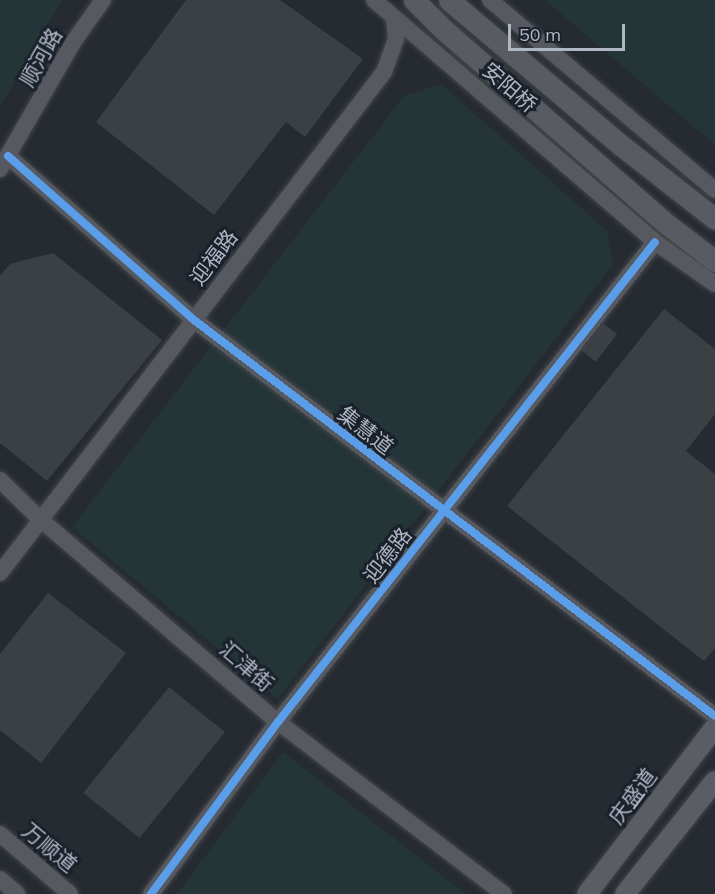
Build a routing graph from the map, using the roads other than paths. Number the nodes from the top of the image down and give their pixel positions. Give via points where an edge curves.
1 (103, 0) edge
2 (374, 0) edge
3 (414, 0) edge
4 (449, 0) edge
5 (490, 0) edge
6 (394, 18) junction
7 (4, 163) edge
8 (715, 190) edge
9 (715, 219) edge
10 (656, 242) junction
11 (715, 261) edge
12 (715, 284) edge
13 (194, 320) junction
14 (0, 480) edge
15 (444, 512) junction
16 (40, 519) junction
17 (0, 573) edge
18 (715, 716) edge
19 (278, 722) junction
20 (715, 727) edge
21 (715, 781) edge
22 (0, 834) edge
23 (0, 879) edge
24 (17, 894) edge
25 (70, 894) edge
26 (151, 894) edge
27 (504, 894) edge
28 (587, 894) edge
29 (626, 894) edge

1 - 7 street, 顺河路 via 74,41
2 - 6 street
3 - 11 main road, 安阳桥 via 668,225
4 - 9 main road, 安阳桥
5 - 8 street
6 - 10 street
6 - 13 street, 迎福路 via 396,39 384,72
7 - 13 street, 集慧道
10 - 12 street
10 - 15 street, 迎德路
13 - 15 street, 集慧道
13 - 16 street, 迎福路
14 - 16 street, 汇津街
15 - 18 street, 集慧道
15 - 19 street, 迎德路
16 - 17 street, 迎福路
16 - 19 street, 汇津街
19 - 26 street, 迎德路
19 - 27 street, 汇津街
20 - 28 main road, 庆盛道
21 - 29 main road
22 - 25 street, 万顺道
23 - 24 street

